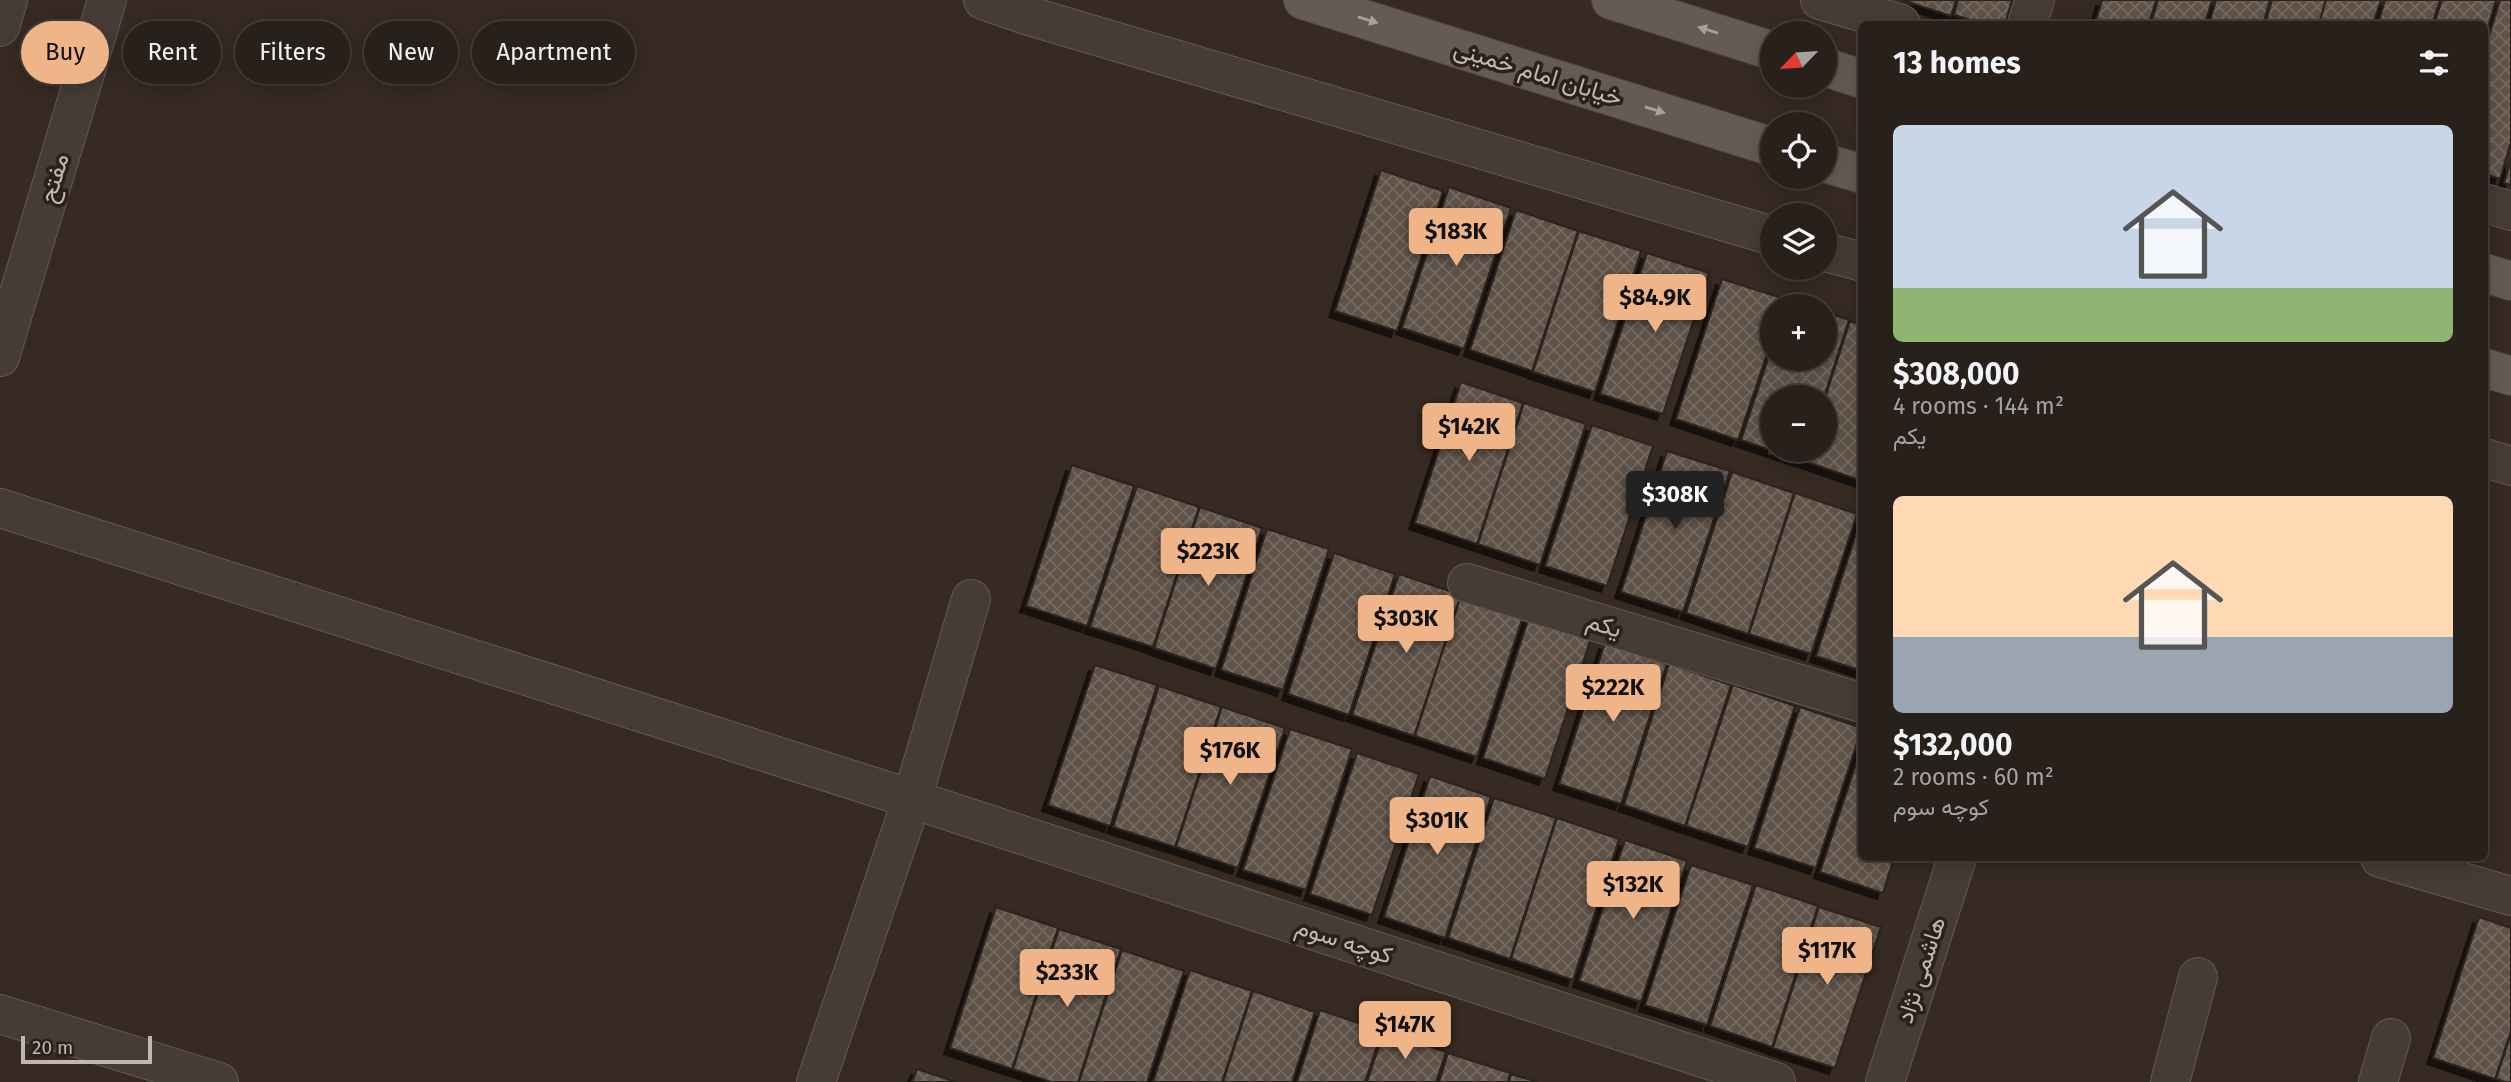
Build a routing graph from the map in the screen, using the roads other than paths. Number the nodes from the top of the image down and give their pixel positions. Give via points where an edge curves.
1 (8, 0) edge
2 (107, 0) edge
3 (983, 0) edge
4 (1303, 0) edge
5 (1611, 0) edge
6 (1821, 0) edge
7 (2035, 0) edge
8 (1891, 21) edge
9 (2028, 21) edge
10 (0, 27) edge
11 (1760, 47) edge
12 (1838, 71) edge
13 (1858, 78) edge
14 (1760, 142) edge
15 (1837, 167) edge
16 (1858, 173) edge
17 (2488, 204) edge
18 (2511, 211) edge
19 (1760, 232) edge
20 (1837, 255) edge
21 (1858, 261) edge
22 (2488, 274) edge
23 (2511, 281) edge
24 (0, 357) edge
25 (2488, 369) edge
26 (2511, 376) edge
27 (2488, 459) edge
28 (2511, 466) edge
29 (0, 508) edge
30 (1467, 583) dead end
31 (971, 599) dead end
32 (1858, 702) edge
33 (912, 799) junction
34 (1956, 861) edge
35 (2390, 861) edge
36 (2511, 896) edge
37 (2198, 977) dead end
38 (0, 1014) edge
39 (2390, 1038) dead end
40 (219, 1082) edge
41 (816, 1082) edge
42 (1776, 1082) edge
43 (1885, 1082) edge
44 (2170, 1082) edge
45 (2378, 1082) edge

1 - 10 street
2 - 24 street, مفتح
3 - 19 street
4 -> 14 main road, خیابان امام خمینی
11 -> 5 main road
6 - 8 street
7 - 9 street
12 - 13 main road
15 - 16 main road
17 - 18 street
20 - 21 street
22 - 23 main road
25 - 26 main road
27 - 28 street
29 - 33 street, کوچه سوم
30 - 32 street, یکم
31 - 33 street
33 - 41 street
33 - 42 street, کوچه سوم
34 - 43 street, هاشمی نژاد
35 - 36 street
37 - 44 street
38 - 40 street
39 - 45 street

